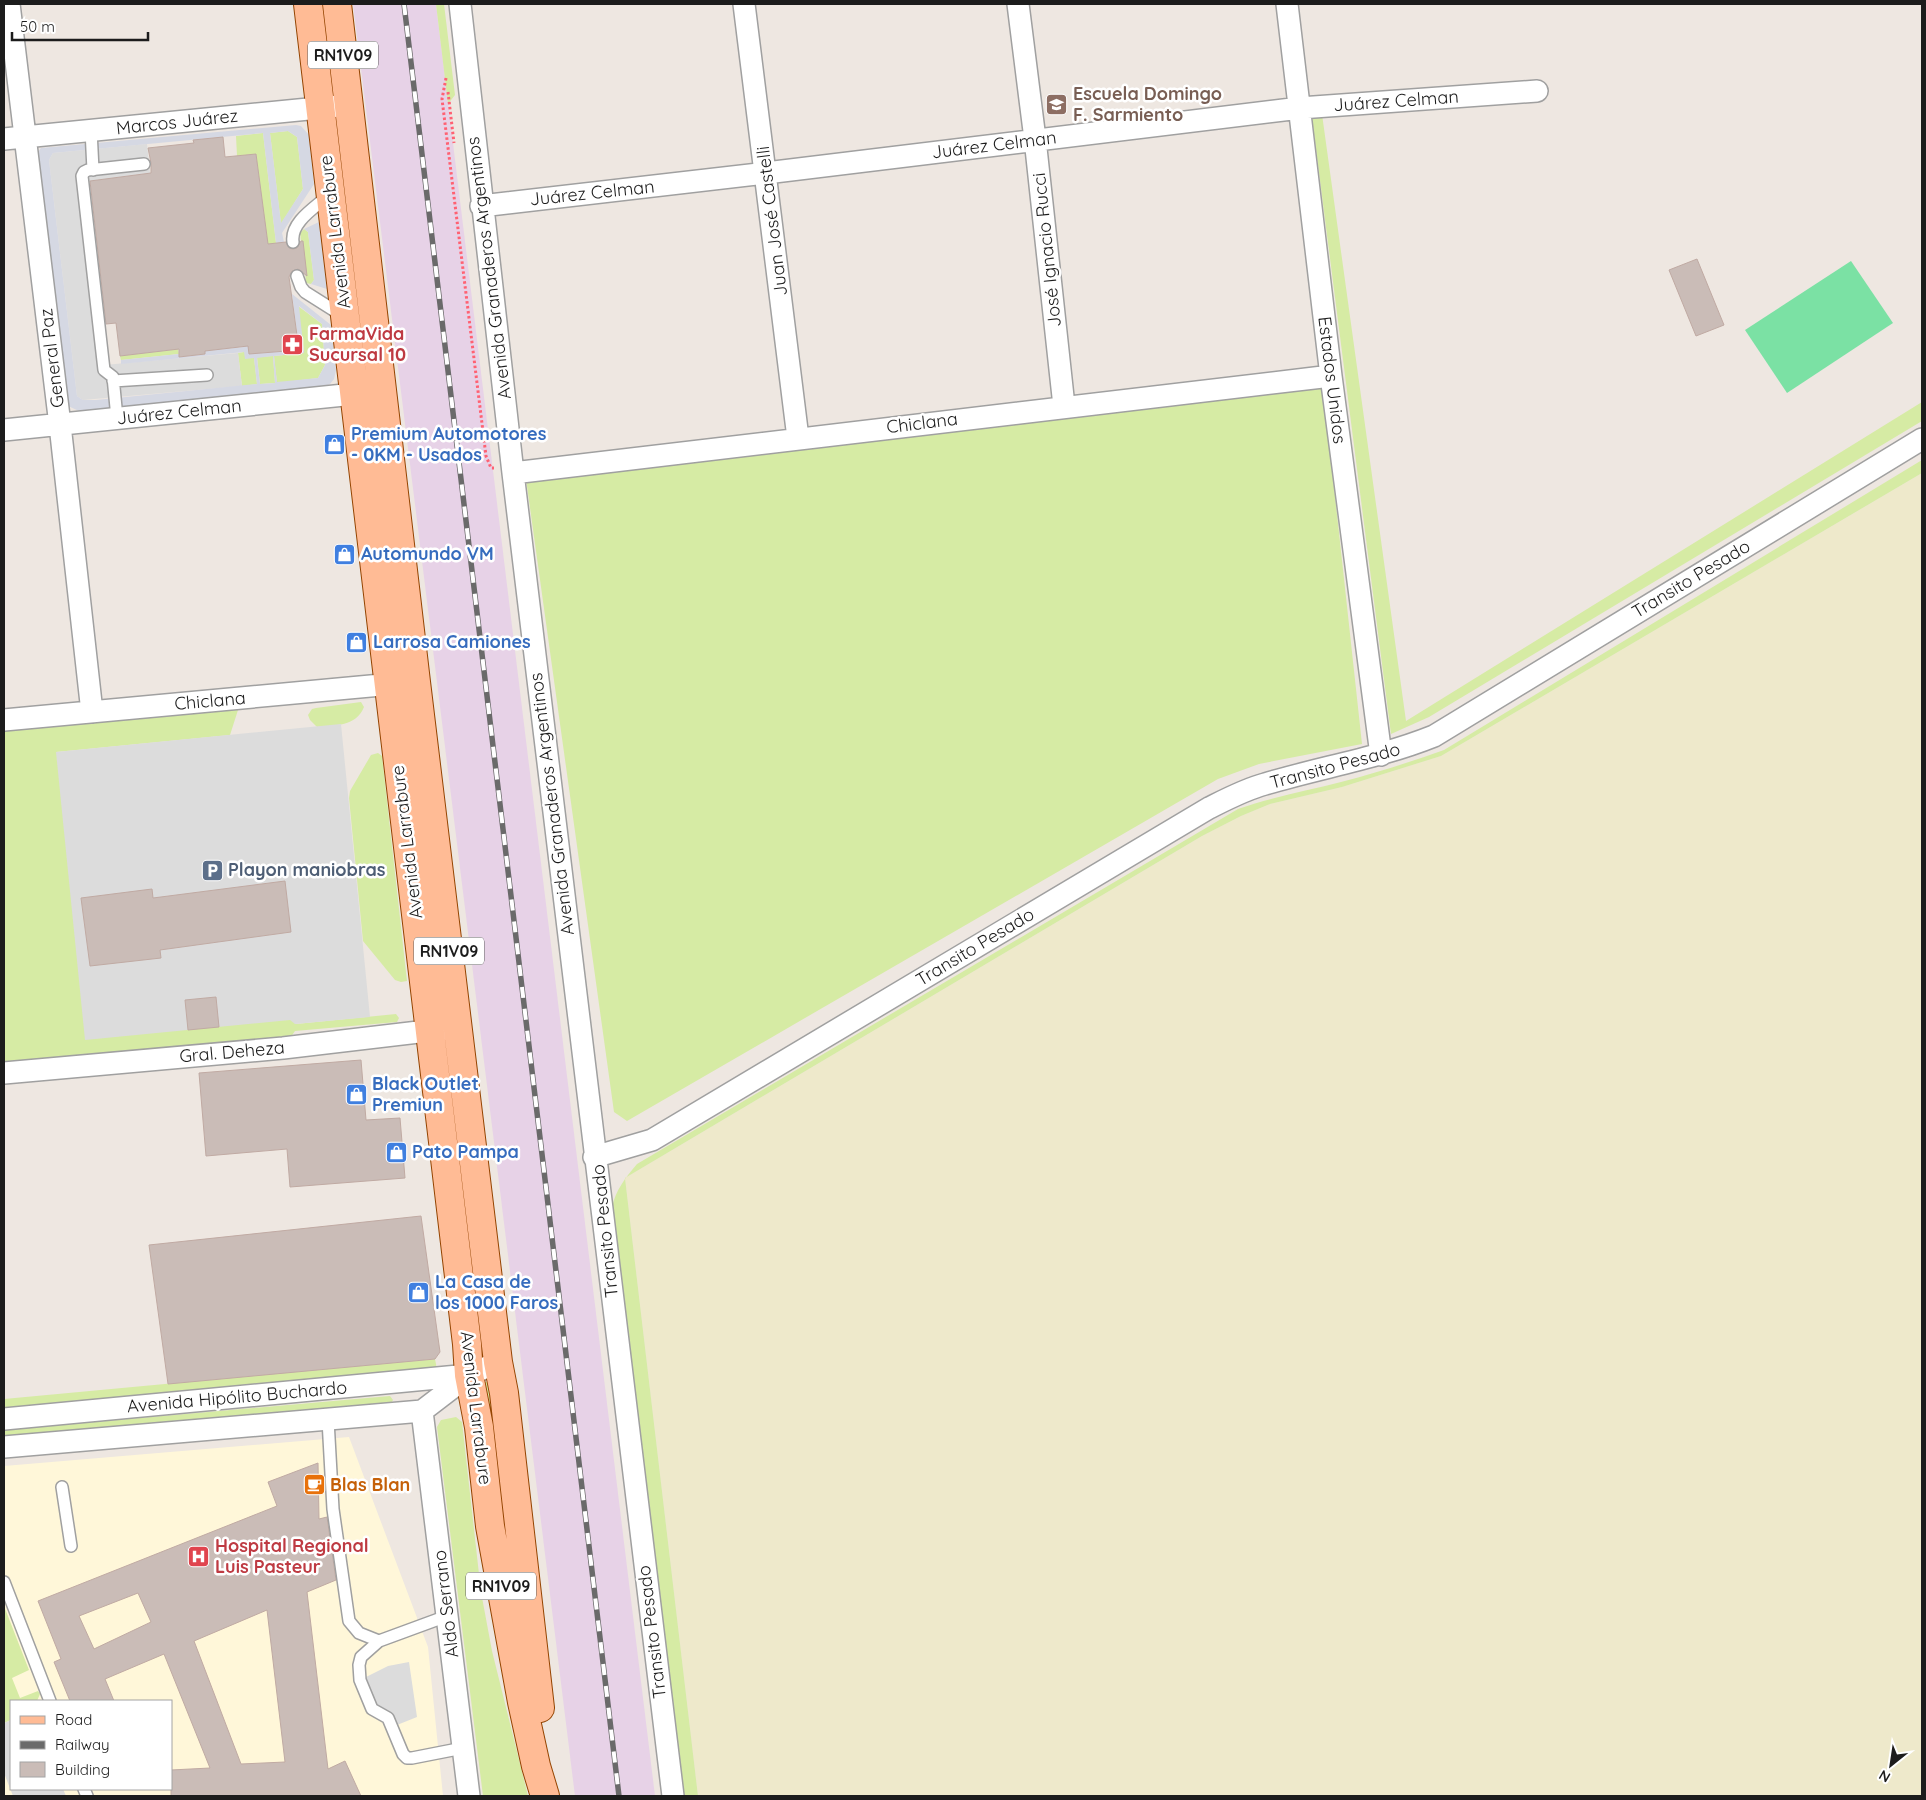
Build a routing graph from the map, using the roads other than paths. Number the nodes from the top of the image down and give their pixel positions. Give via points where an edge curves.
1 (9, 4) edge
2 (308, 4) edge
3 (336, 4) edge
4 (460, 4) edge
5 (744, 4) edge
6 (1018, 4) edge
7 (1287, 4) edge
8 (1537, 91) dead end
9 (350, 105) junction
10 (320, 108) junction
11 (1300, 108) junction
12 (91, 130) junction
13 (25, 137) junction
14 (4, 139) edge
15 (1035, 139) junction
16 (144, 164) dead end
17 (93, 170) junction
18 (766, 173) junction
19 (330, 194) junction
20 (481, 206) junction
21 (293, 242) dead end
22 (297, 276) dead end
23 (345, 317) junction
24 (207, 375) dead end
25 (1331, 376) junction
26 (113, 381) junction
27 (354, 394) junction
28 (1064, 406) junction
29 (116, 418) junction
30 (60, 425) junction
31 (4, 430) edge
32 (798, 438) junction
33 (1922, 439) edge
34 (513, 473) junction
35 (416, 682) junction
36 (388, 684) junction
37 (92, 712) junction
38 (4, 720) edge
39 (1380, 755) junction
40 (459, 1028) junction
41 (429, 1031) junction
42 (4, 1073) edge
43 (594, 1158) junction
44 (498, 1362) junction
45 (470, 1375) junction
46 (422, 1411) junction
47 (4, 1418) edge
48 (328, 1420) junction
49 (4, 1447) edge
50 (62, 1487) dead end
51 (71, 1546) dead end
52 (4, 1582) edge
53 (447, 1616) junction
54 (379, 1641) junction
55 (50, 1700) edge
56 (463, 1748) junction
57 (469, 1796) edge
58 (545, 1796) edge
59 (551, 1796) edge
60 (672, 1796) edge

1 - 13 street, General Paz
2 - 10 main road, Avenida Larrabure / RN1V09
3 - 9 main road, Avenida Larrabure / RN1V09
4 - 20 street, Avenida Granaderos Argentinos
5 - 18 street, Juan José Castelli
6 - 15 street, José Ignacio Rucci
7 - 11 street, Estados Unidos
8 - 11 street, Juárez Celman
9 - 10 street, Marcos Juárez
9 - 35 main road, Avenida Larrabure / RN1V09
10 - 12 street, Marcos Juárez
10 - 19 main road, Avenida Larrabure / RN1V09
11 - 15 street, Juárez Celman
11 - 25 street, Estados Unidos
12 - 13 street, Marcos Juárez
12 - 17 lane
13 - 14 street, Marcos Juárez
13 - 30 street, General Paz
15 - 18 street, Juárez Celman
15 - 28 street, José Ignacio Rucci
16 - 17 lane
17 - 26 lane via 84,172 82,176 104,370 113,377
18 - 20 street, Juárez Celman
18 - 32 street, Juan José Castelli
19 - 21 lane via 298,224 292,235
19 - 23 main road, Avenida Larrabure / RN1V09
20 - 34 street, Avenida Granaderos Argentinos
22 - 23 lane via 300,287
23 - 27 main road, Avenida Larrabure / RN1V09
24 - 26 lane
25 - 28 street, Chiclana
25 - 39 street, Estados Unidos
26 - 29 lane
27 - 29 street, Juárez Celman
27 - 36 main road, Avenida Larrabure / RN1V09
28 - 32 street, Chiclana
29 - 30 street, Juárez Celman
30 - 31 street, Juárez Celman
30 - 37 street, General Paz
32 - 34 street, Chiclana
33 - 39 street, Transito Pesado via 1434,736
34 - 43 street, Avenida Granaderos Argentinos
35 - 36 street, Chiclana
35 - 40 main road, Avenida Larrabure / RN1V09
36 - 37 street, Chiclana
36 - 41 main road, Avenida Larrabure / RN1V09
37 - 38 street, Chiclana
39 - 43 street, Transito Pesado via 1238,793 652,1140
40 - 41 street, Gral. Deheza
40 - 44 main road, Avenida Larrabure / RN1V09
41 - 42 street, Gral. Deheza via 283,1048
41 - 45 main road, Avenida Larrabure / RN1V09
43 - 60 street, Transito Pesado
44 - 45 street
44 - 59 main road, Avenida Larrabure / RN1V09
45 - 46 street
45 - 47 street, Avenida Hipólito Buchardo
45 - 58 main road, Avenida Larrabure / RN1V09 via 490,1526 522,1702
46 - 48 street, Avenida Hipólito Buchardo
46 - 53 street, Aldo Serrano
48 - 49 street, Avenida Hipólito Buchardo
48 - 54 lane via 333,1509 349,1621 359,1633
50 - 51 lane
52 - 55 lane
53 - 54 lane
53 - 56 street, Aldo Serrano
54 - 56 lane via 361,1657 360,1680 372,1708 388,1718 402,1754 412,1758
56 - 57 street, Aldo Serrano

